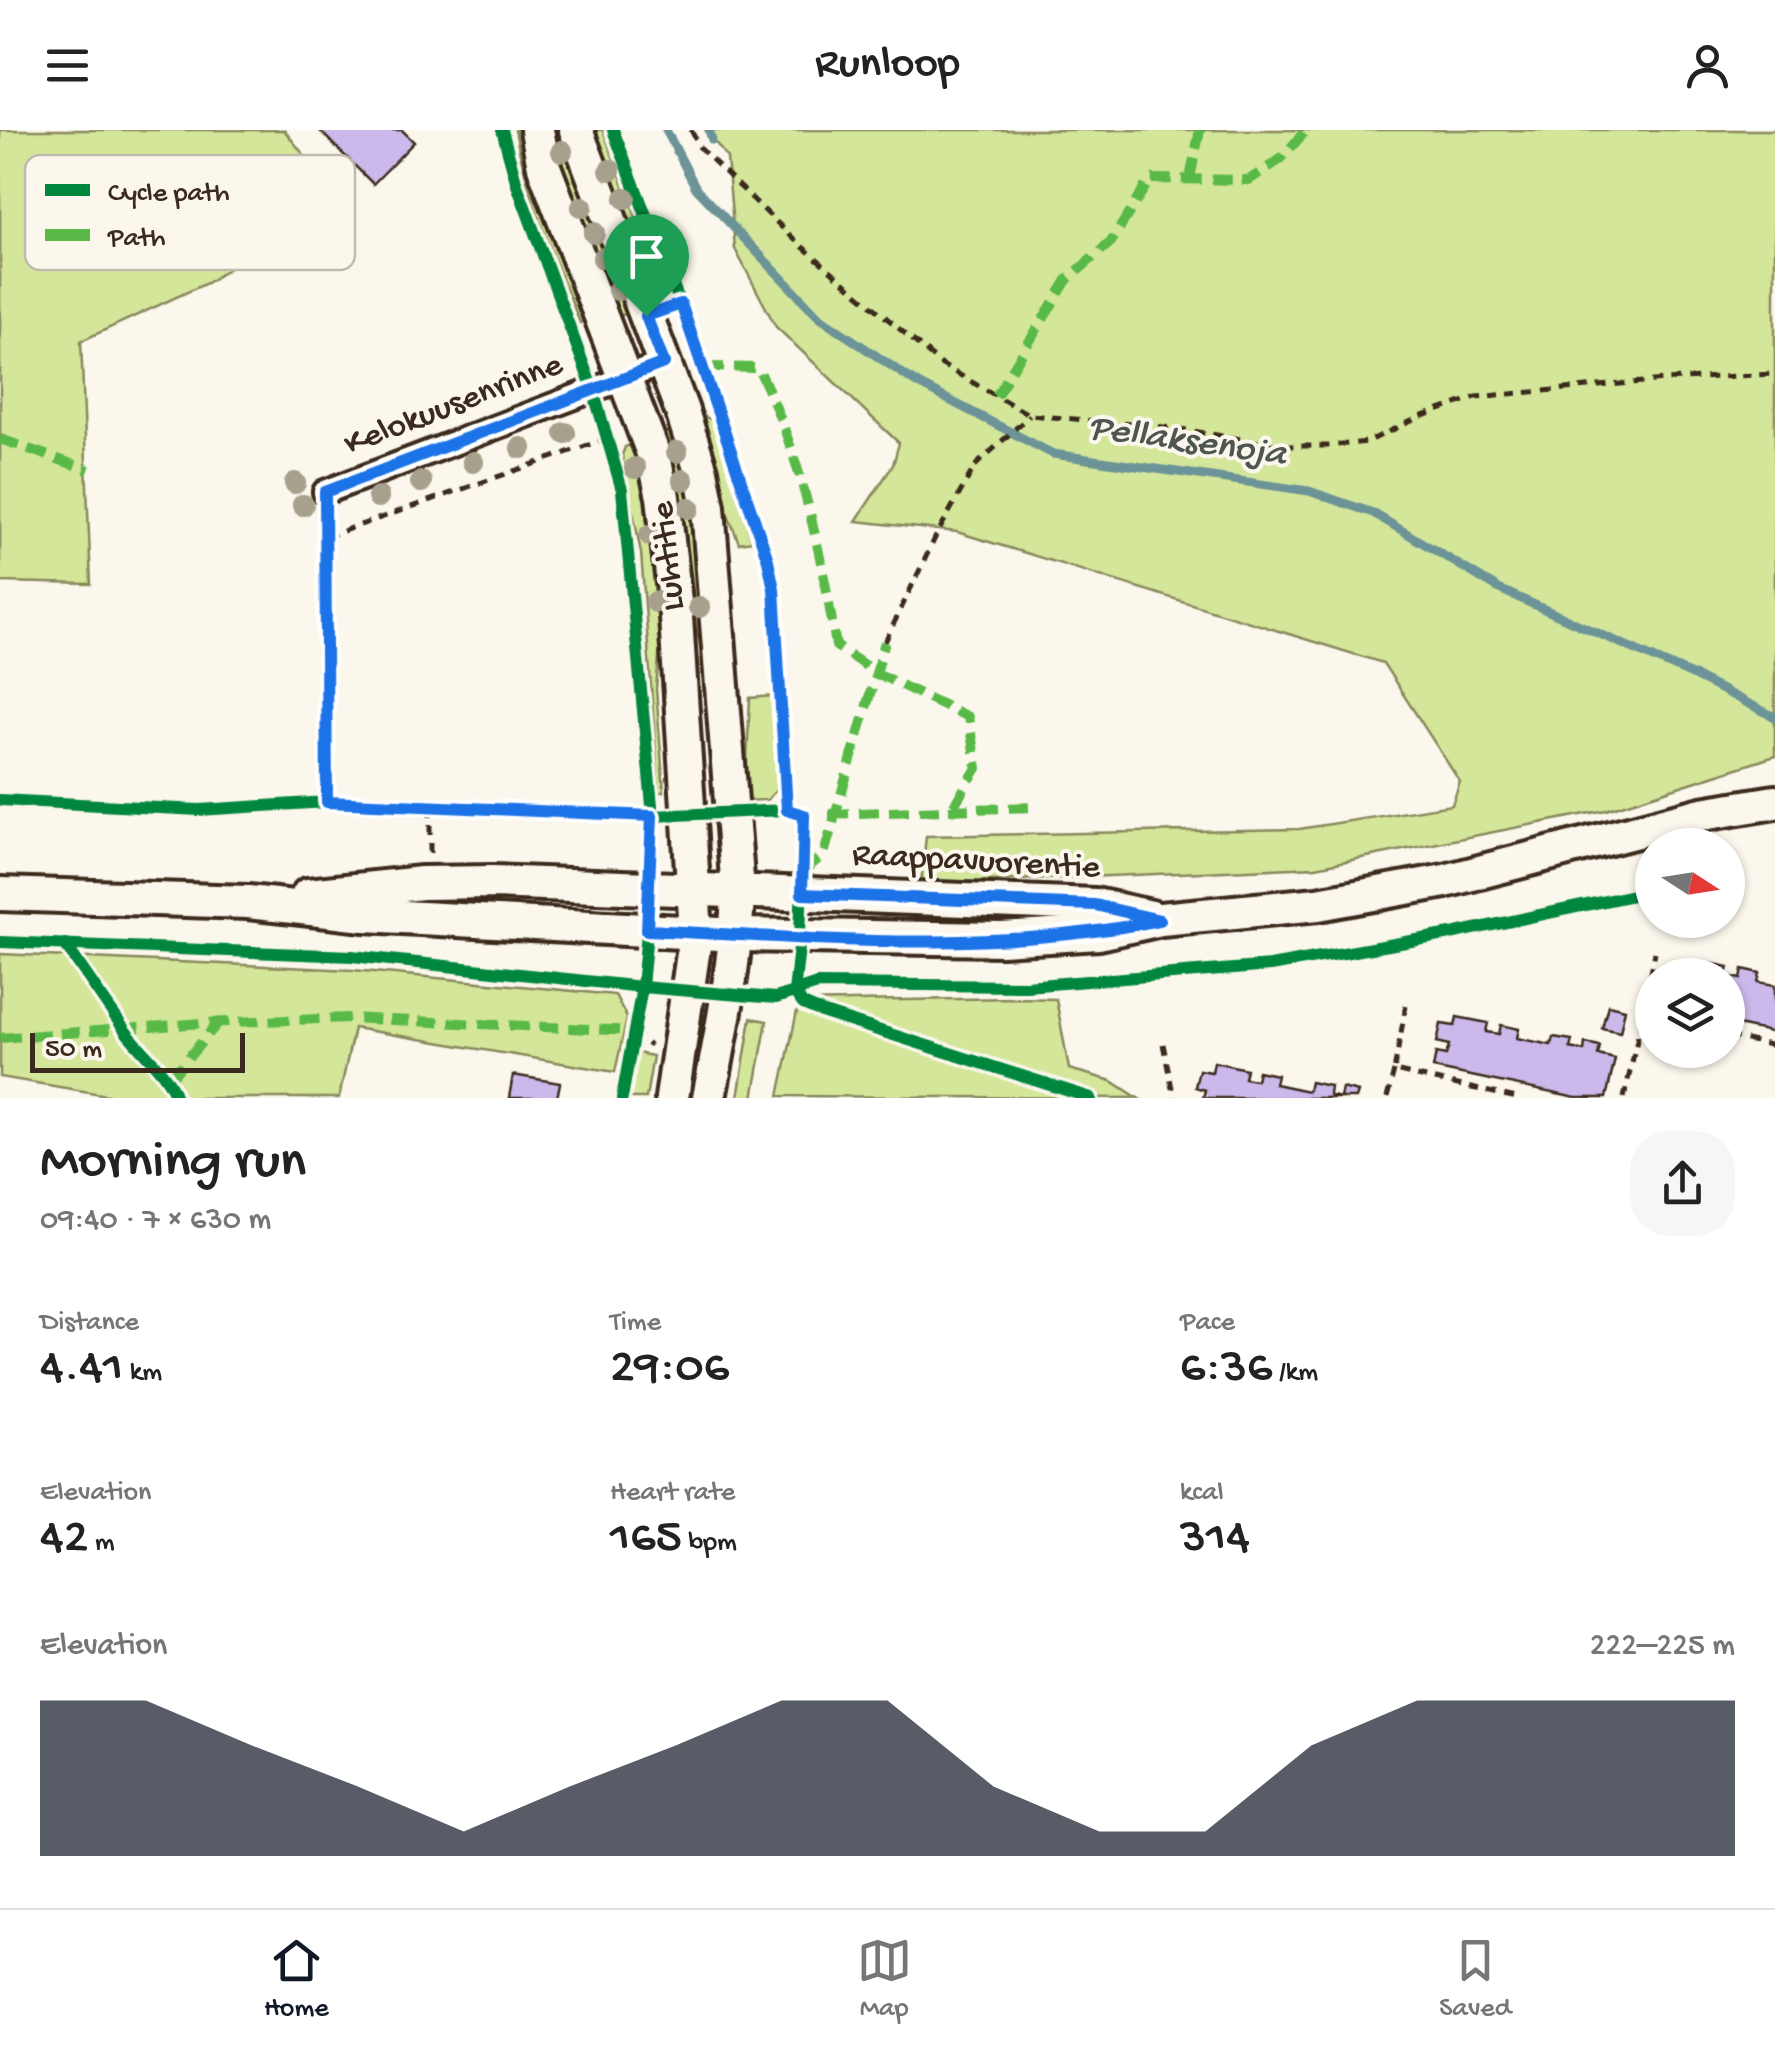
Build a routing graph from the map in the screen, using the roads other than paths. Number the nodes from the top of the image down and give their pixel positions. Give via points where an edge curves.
1 (538, 130) edge
2 (576, 130) edge
3 (664, 363) junction
4 (626, 378) junction
5 (325, 492) road end
6 (1775, 779) edge
7 (1775, 802) edge
8 (1702, 814) junction
9 (694, 889) junction
10 (738, 891) junction
11 (0, 894) edge
12 (248, 902) junction
13 (1160, 920) junction
14 (696, 933) junction
15 (737, 935) junction
16 (672, 1098) edge
17 (710, 1098) edge

1 - 4 main road, Luhtitie via 544,167
2 - 3 main road, Luhtitie
3 - 4 street, Kelokuusenrinne
3 - 10 main road, Luhtitie via 708,507
4 - 5 street, Kelokuusenrinne
4 - 9 main road, Luhtitie via 663,497
6 - 8 main road, Raappavuorentie
7 - 8 main road, Raappavuorentie
8 - 13 main road, Raappavuorentie via 1427,884 1318,904
9 - 10 main road, Raappavuorentie
9 - 12 main road, Raappavuorentie via 422,883
9 - 14 main road, Luhtitie
10 - 13 main road, Raappavuorentie via 1095,905
10 - 15 main road, Luhtitie
11 - 12 main road, Raappavuorentie
12 - 14 main road, Raappavuorentie via 365,916
13 - 15 main road, Raappavuorentie via 1099,933 1002,939
14 - 15 main road, Raappavuorentie
14 - 16 main road, Luhtitie
15 - 17 main road, Luhtitie

